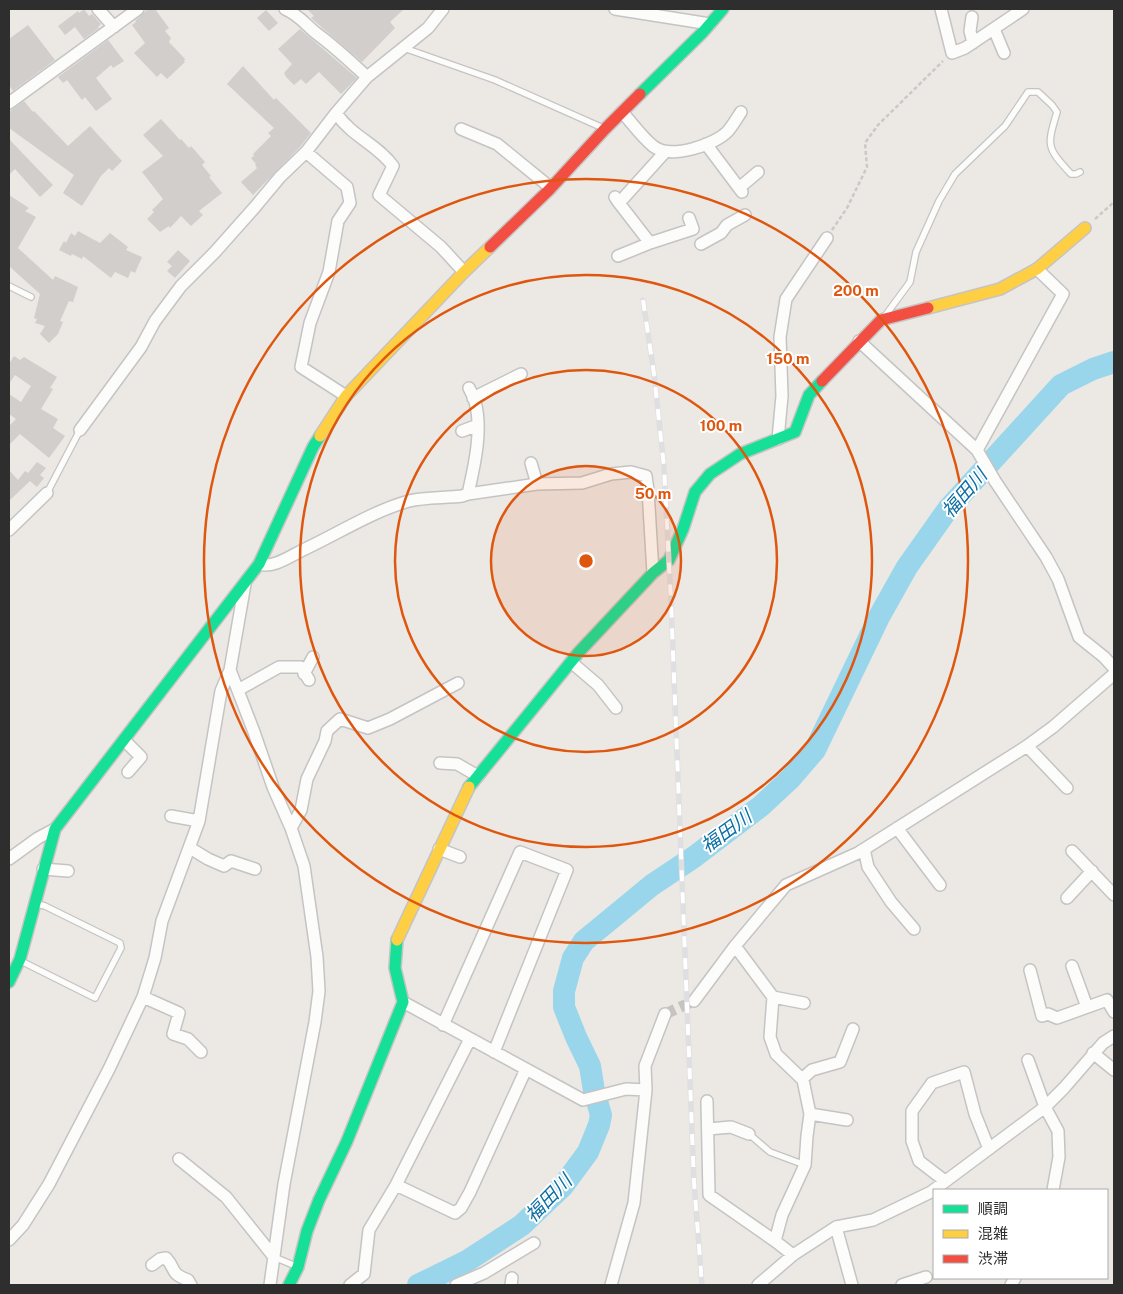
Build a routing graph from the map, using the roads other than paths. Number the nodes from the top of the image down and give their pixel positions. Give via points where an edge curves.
1 (98, 9) edge
2 (138, 9) edge
3 (285, 9) edge
4 (615, 9) edge
5 (723, 9) edge
6 (940, 9) edge
7 (1023, 9) edge
8 (440, 10) edge
9 (972, 16) dead end
10 (710, 24) junction
11 (114, 26) junction
12 (994, 29) junction
13 (973, 43) junction
14 (404, 48) junction
15 (1004, 53) dead end
16 (367, 77) junction
17 (9, 103) edge
18 (622, 112) junction
19 (741, 112) dead end
20 (336, 113) junction
21 (461, 129) dead end
22 (605, 129) junction
23 (706, 144) junction
24 (306, 152) junction
25 (665, 152) junction
26 (758, 172) dead end
27 (1080, 172) dead end
28 (551, 188) junction
29 (745, 216) dead end
30 (1085, 228) road end
31 (826, 238) road end
32 (650, 243) junction
33 (618, 256) dead end
34 (1037, 269) junction
35 (464, 272) junction
36 (9, 286) edge
37 (31, 297) dead end
38 (881, 320) junction
39 (859, 341) junction
40 (521, 374) dead end
41 (346, 396) junction
42 (478, 425) junction
43 (80, 430) joint
44 (462, 431) dead end
45 (778, 439) junction
46 (977, 450) junction
47 (531, 463) dead end
48 (537, 484) junction
49 (47, 493) joint
50 (468, 494) junction
51 (9, 530) edge
52 (260, 564) junction
53 (653, 574) junction
54 (246, 582) junction
55 (313, 657) dead end
56 (571, 662) junction
57 (1114, 668) edge
58 (230, 670) junction
59 (1114, 674) edge
60 (458, 683) dead end
61 (238, 690) junction
62 (616, 708) dead end
63 (124, 740) junction
64 (1027, 746) junction
65 (440, 763) dead end
66 (128, 772) dead end
67 (478, 776) junction
68 (1067, 788) dead end
69 (172, 816) dead end
70 (199, 821) junction
71 (291, 828) junction
72 (897, 828) junction
73 (55, 830) junction
74 (190, 848) junction
75 (439, 849) junction
76 (864, 849) junction
77 (1072, 851) dead end
78 (460, 857) dead end
79 (9, 859) edge
80 (43, 869) junction
81 (256, 869) dead end
82 (68, 871) dead end
83 (1092, 871) junction
84 (940, 885) dead end
85 (1114, 894) edge
86 (1067, 898) dead end
87 (34, 904) junction
88 (914, 929) dead end
89 (735, 946) junction
90 (19, 960) junction
91 (1072, 966) dead end
92 (1030, 970) dead end
93 (9, 982) edge
94 (142, 996) junction
95 (773, 996) junction
96 (694, 1001) tunnel mouth
97 (403, 1002) junction
98 (804, 1003) dead end
99 (1088, 1007) junction
100 (1114, 1012) edge
101 (664, 1014) dead end
102 (443, 1025) junction
103 (853, 1030) dead end
104 (1114, 1036) edge
105 (470, 1039) junction
106 (201, 1052) dead end
107 (494, 1052) junction
108 (1094, 1053) junction
109 (1028, 1060) dead end
110 (526, 1069) junction
111 (1114, 1070) edge
112 (802, 1079) junction
113 (646, 1090) junction
114 (707, 1101) dead end
115 (1045, 1107) junction
116 (810, 1114) junction
117 (847, 1120) dead end
118 (708, 1128) junction
119 (748, 1134) joint
120 (989, 1149) junction
121 (179, 1158) dead end
122 (805, 1165) junction
123 (945, 1181) junction
124 (396, 1185) junction
125 (935, 1189) edge
126 (1053, 1189) edge
127 (933, 1190) edge
128 (836, 1227) junction
129 (9, 1240) edge
130 (775, 1241) junction
131 (534, 1243) dead end
132 (793, 1255) junction
133 (274, 1257) junction
134 (152, 1265) dead end
135 (298, 1267) junction
136 (926, 1277) dead end
137 (191, 1285) edge
138 (270, 1285) edge
139 (289, 1285) edge
140 (350, 1285) edge
141 (456, 1285) edge
142 (611, 1285) edge
143 (758, 1285) edge
144 (852, 1285) edge
145 (902, 1285) edge

1 - 11 street
2 - 11 street
3 - 16 street via 338,49
4 - 10 street
5 - 10 street
6 - 13 street via 952,53
7 - 12 street
8 - 14 street via 428,28
9 - 13 street via 970,31
10 - 18 street
11 - 17 street
12 - 13 street
12 - 15 street
14 - 16 street
14 - 22 lane via 495,80
16 - 20 street
18 - 22 street
18 - 25 street via 654,147
19 - 23 street via 727,132
20 - 24 street
20 - 35 street via 362,140 386,156 393,166 379,196 441,247
21 - 28 street via 497,144
22 - 28 street
23 - 25 street
23 - 26 street via 741,190
24 - 41 street via 347,187 350,203 338,221 328,272 310,323 301,368
24 - 43 street via 181,286
25 - 32 street via 617,200
27 - 38 lane via 1071,174 1050,148 1057,112 1038,92 1028,92 1005,126 955,174 938,201 916,252 910,282
28 - 35 street
29 - 32 street via 726,225 721,233 702,247 691,224
30 - 34 street
31 - 45 street via 786,299 780,337 782,396
32 - 33 street
34 - 38 street via 1000,289
34 - 46 street via 1063,294
35 - 41 street
36 - 37 lane
38 - 39 street
39 - 45 street via 809,395 795,432
39 - 46 street
40 - 42 street via 471,393
41 - 52 street via 313,447
42 - 44 street
42 - 50 street via 475,464
43 - 49 lane
45 - 53 street via 740,454 710,474 695,492 683,529 668,560
46 - 57 street via 1046,557 1058,579 1079,637
47 - 48 street
48 - 50 street
48 - 53 street via 582,483 630,472 646,476
49 - 51 street
50 - 52 street via 412,500 397,505 281,561 266,566
52 - 54 street
53 - 56 street
54 - 58 street
54 - 63 street
55 - 61 street via 307,677 301,667 279,667
56 - 62 street via 598,685
56 - 67 street
58 - 61 street
58 - 70 street via 221,691
59 - 64 street
60 - 71 street via 368,728 340,719 327,731 307,779 301,810
61 - 71 street
63 - 66 street via 141,757
63 - 73 street
64 - 68 street
64 - 72 street
65 - 67 street via 457,764
67 - 75 street via 467,789
69 - 70 street
70 - 74 street
71 - 133 street via 304,866 318,957 319,991
72 - 76 street
72 - 84 street
73 - 79 street
73 - 80 street
74 - 81 street via 224,866 231,861
74 - 94 street via 162,920 155,958
75 - 78 street
75 - 97 street via 397,939 396,968
76 - 88 street via 868,867
76 - 89 street via 786,885
77 - 83 street
80 - 82 street
80 - 87 street
83 - 85 street
83 - 86 street
87 - 90 street
87 - 90 lane via 46,906 120,943 121,948 95,998
89 - 95 street
89 - 96 street
90 - 93 street
91 - 99 street
92 - 99 street via 1042,1016 1048,1014 1057,1018
94 - 106 street via 179,1013 173,1034 188,1039
94 - 129 street via 109,1070 49,1184
95 - 98 street
95 - 112 street via 770,1037 776,1054
97 - 102 street
97 - 135 street via 307,1231
99 - 100 street via 1107,1000
101 - 113 street via 645,1066
102 - 105 street
102 - 107 street via 520,852 567,870
103 - 112 street via 840,1062 812,1070
104 - 108 street
105 - 107 street
105 - 124 street
107 - 110 street
108 - 111 street
108 - 115 street
109 - 115 street
110 - 113 street via 583,1100 626,1088
110 - 124 street via 461,1208 455,1213
112 - 116 street
113 - 142 street via 634,1203
114 - 118 street
115 - 120 street
115 - 126 street via 1058,1131 1059,1157
116 - 117 street
116 - 122 street
118 - 119 street via 731,1127
118 - 130 street via 709,1195
119 - 122 lane via 770,1152
120 - 123 street
120 - 123 street via 975,1114 964,1072 932,1083 912,1112 912,1141 920,1161
121 - 133 street via 226,1197
122 - 130 street via 782,1215
123 - 125 street
124 - 140 street via 369,1230 364,1274
127 - 128 street via 872,1220
128 - 132 street
128 - 144 street
130 - 132 street
131 - 141 street via 484,1273
132 - 143 street
133 - 135 lane
133 - 138 street
134 - 137 street via 166,1258 177,1276 188,1280
135 - 139 street
136 - 145 street

